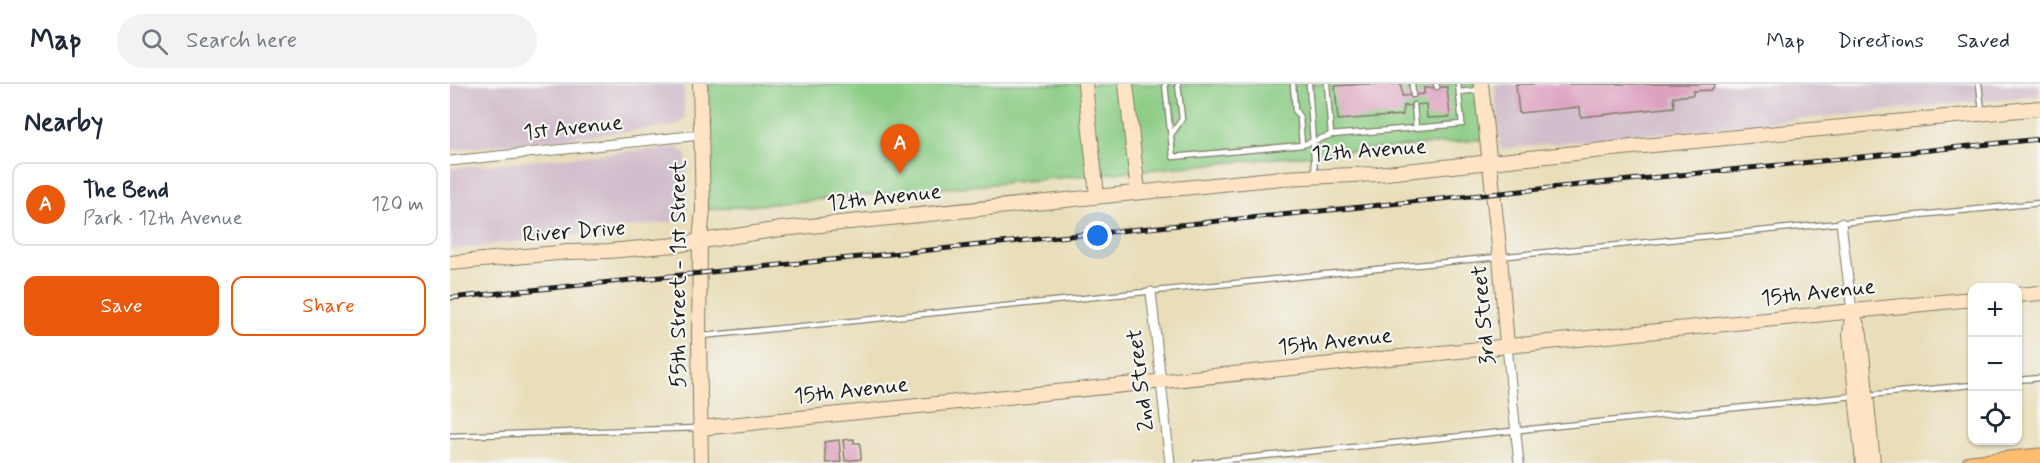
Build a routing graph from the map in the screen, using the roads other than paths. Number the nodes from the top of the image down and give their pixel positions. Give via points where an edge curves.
1 (700, 84) edge
2 (1085, 84) edge
3 (1130, 84) edge
4 (1165, 84) edge
5 (1178, 84) edge
6 (1293, 84) edge
7 (1309, 84) edge
8 (1327, 84) edge
9 (1412, 84) edge
10 (1458, 84) edge
11 (1979, 84) edge
12 (1482, 87) edge
13 (1459, 92) junction
14 (1413, 95) dead end
15 (1414, 105) dead end
16 (2040, 108) edge
17 (1982, 113) junction
18 (1439, 117) dead end
19 (1440, 126) junction
20 (1416, 128) junction
21 (700, 135) junction
22 (1171, 135) junction
23 (1331, 135) junction
24 (1314, 140) junction
25 (1302, 145) junction
26 (450, 161) edge
27 (1490, 163) junction
28 (1316, 176) junction
29 (1138, 192) junction
30 (1097, 196) junction
31 (2040, 203) edge
32 (1841, 223) junction
33 (700, 240) junction
34 (1500, 256) junction
35 (450, 263) edge
36 (1151, 292) junction
37 (2040, 293) edge
38 (2022, 295) edge
39 (1968, 299) edge
40 (1852, 311) junction
41 (699, 337) junction
42 (1507, 346) junction
43 (2040, 378) edge
44 (2022, 380) edge
45 (1162, 381) junction
46 (1968, 384) edge
47 (1861, 396) junction
48 (701, 428) junction
49 (1516, 431) junction
50 (450, 436) edge
51 (2040, 456) edge
52 (701, 463) edge
53 (1170, 463) edge
54 (1196, 463) edge
55 (1519, 463) edge
56 (1863, 463) edge
57 (1873, 463) edge
58 (1970, 463) edge

1 - 21 street, 55th Street - 1st Street
2 - 30 street
3 - 29 street
4 - 22 lane
5 - 22 lane via 1182,119
6 - 25 lane
7 - 24 lane
8 - 23 lane
9 - 14 lane
10 - 13 lane
11 - 17 lane
12 - 13 lane
12 - 27 street, 3rd Street
13 - 19 lane via 1462,124
15 - 20 lane
16 - 17 street, 12th Avenue
17 - 27 street, 12th Avenue
18 - 19 lane
19 - 20 lane
20 - 23 lane
21 - 26 street, 1st Avenue
21 - 33 street, 55th Street - 1st Street
22 - 25 lane via 1173,157
23 - 24 lane
24 - 25 lane
24 - 28 lane
27 - 28 street, 12th Avenue
27 - 34 street, 3rd Street
28 - 29 street, 12th Avenue
29 - 30 street, 12th Avenue
30 - 33 street, 12th Avenue
31 - 32 lane
32 - 34 lane
32 - 40 street
33 - 35 street, River Drive
33 - 41 street, 55th Street - 1st Street
34 - 36 lane
34 - 42 street, 3rd Street
36 - 41 lane
36 - 45 street, 2nd Street
37 - 38 street
39 - 40 street, 15th Avenue
40 - 42 street, 15th Avenue
40 - 47 street via 1850,335
41 - 48 street, 55th Street - 1st Street
42 - 45 street, 15th Avenue
42 - 49 street, 3rd Street
43 - 44 lane
45 - 48 street, 15th Avenue
45 - 53 street, 2nd Street
46 - 47 lane
47 - 49 lane
47 - 56 street
47 - 57 street
48 - 50 lane
48 - 52 street, 55th Street - 1st Street
49 - 54 lane
49 - 55 street, 3rd Street
51 - 58 main road

